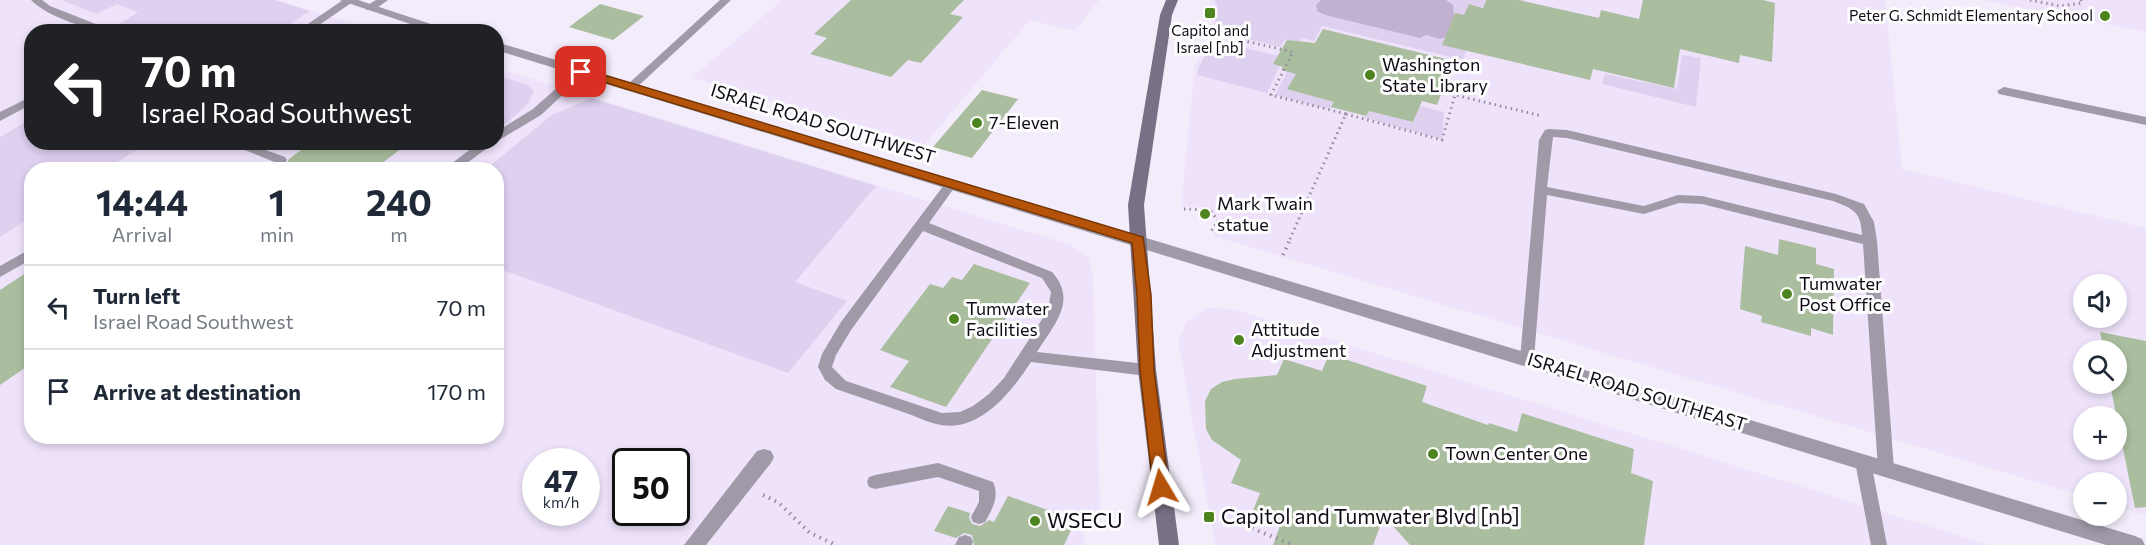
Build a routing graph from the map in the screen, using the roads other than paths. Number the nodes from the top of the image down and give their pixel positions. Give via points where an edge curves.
1 (36, 0) edge
2 (383, 0) edge
3 (726, 0) edge
4 (1172, 0) edge
5 (347, 1) edge
6 (370, 8) junction
7 (89, 24) edge
8 (313, 24) edge
9 (423, 24) edge
10 (504, 48) edge
11 (581, 72) junction
12 (631, 87) junction
13 (2004, 91) dead end
14 (24, 104) edge
15 (0, 117) edge
16 (2146, 121) edge
17 (504, 133) edge
18 (253, 150) edge
19 (478, 150) edge
20 (280, 160) dead end
21 (460, 162) edge
22 (951, 184) junction
23 (1540, 190) junction
24 (921, 225) junction
25 (1138, 240) junction
26 (1870, 241) junction
27 (24, 257) edge
28 (0, 272) edge
29 (1025, 356) junction
30 (1527, 359) junction
31 (1147, 370) junction
32 (764, 457) dead end
33 (1863, 462) junction
34 (1886, 469) junction
35 (875, 482) dead end
36 (979, 516) dead end
37 (694, 545) edge
38 (1168, 545) edge
39 (1880, 545) edge
40 (2135, 545) edge

1 - 7 lane via 46,8
2 - 6 lane
3 - 12 lane
4 - 25 main road via 1166,15 1136,205
5 - 6 street
5 - 8 lane
6 - 9 street
10 - 11 street, ISRAEL ROAD SOUTHWEST
11 - 12 street, ISRAEL ROAD SOUTHWEST
11 - 17 lane via 537,112
12 - 22 street, ISRAEL ROAD SOUTHWEST
13 - 16 street
14 - 15 lane
18 - 20 lane
19 - 21 lane
22 - 24 lane
22 - 25 street, ISRAEL ROAD SOUTHWEST
23 - 26 lane via 1644,210 1678,199 1702,200
23 - 26 lane via 1545,140 1549,133 1556,132 1836,198 1864,212
23 - 30 lane
24 - 29 lane via 1032,268 1055,284 1060,296 1055,311
24 - 29 lane via 829,354 825,367 830,376 841,385 955,421 979,412 1000,394
25 - 30 street, ISRAEL ROAD SOUTHEAST
25 - 31 main road
26 - 34 lane
27 - 28 lane
29 - 31 lane
30 - 33 street, ISRAEL ROAD SOUTHEAST
31 - 38 main road
32 - 37 street
33 - 34 street, ISRAEL ROAD SOUTHEAST
33 - 39 lane
34 - 40 street, ISRAEL ROAD SOUTHEAST
35 - 36 lane via 938,470 987,487

